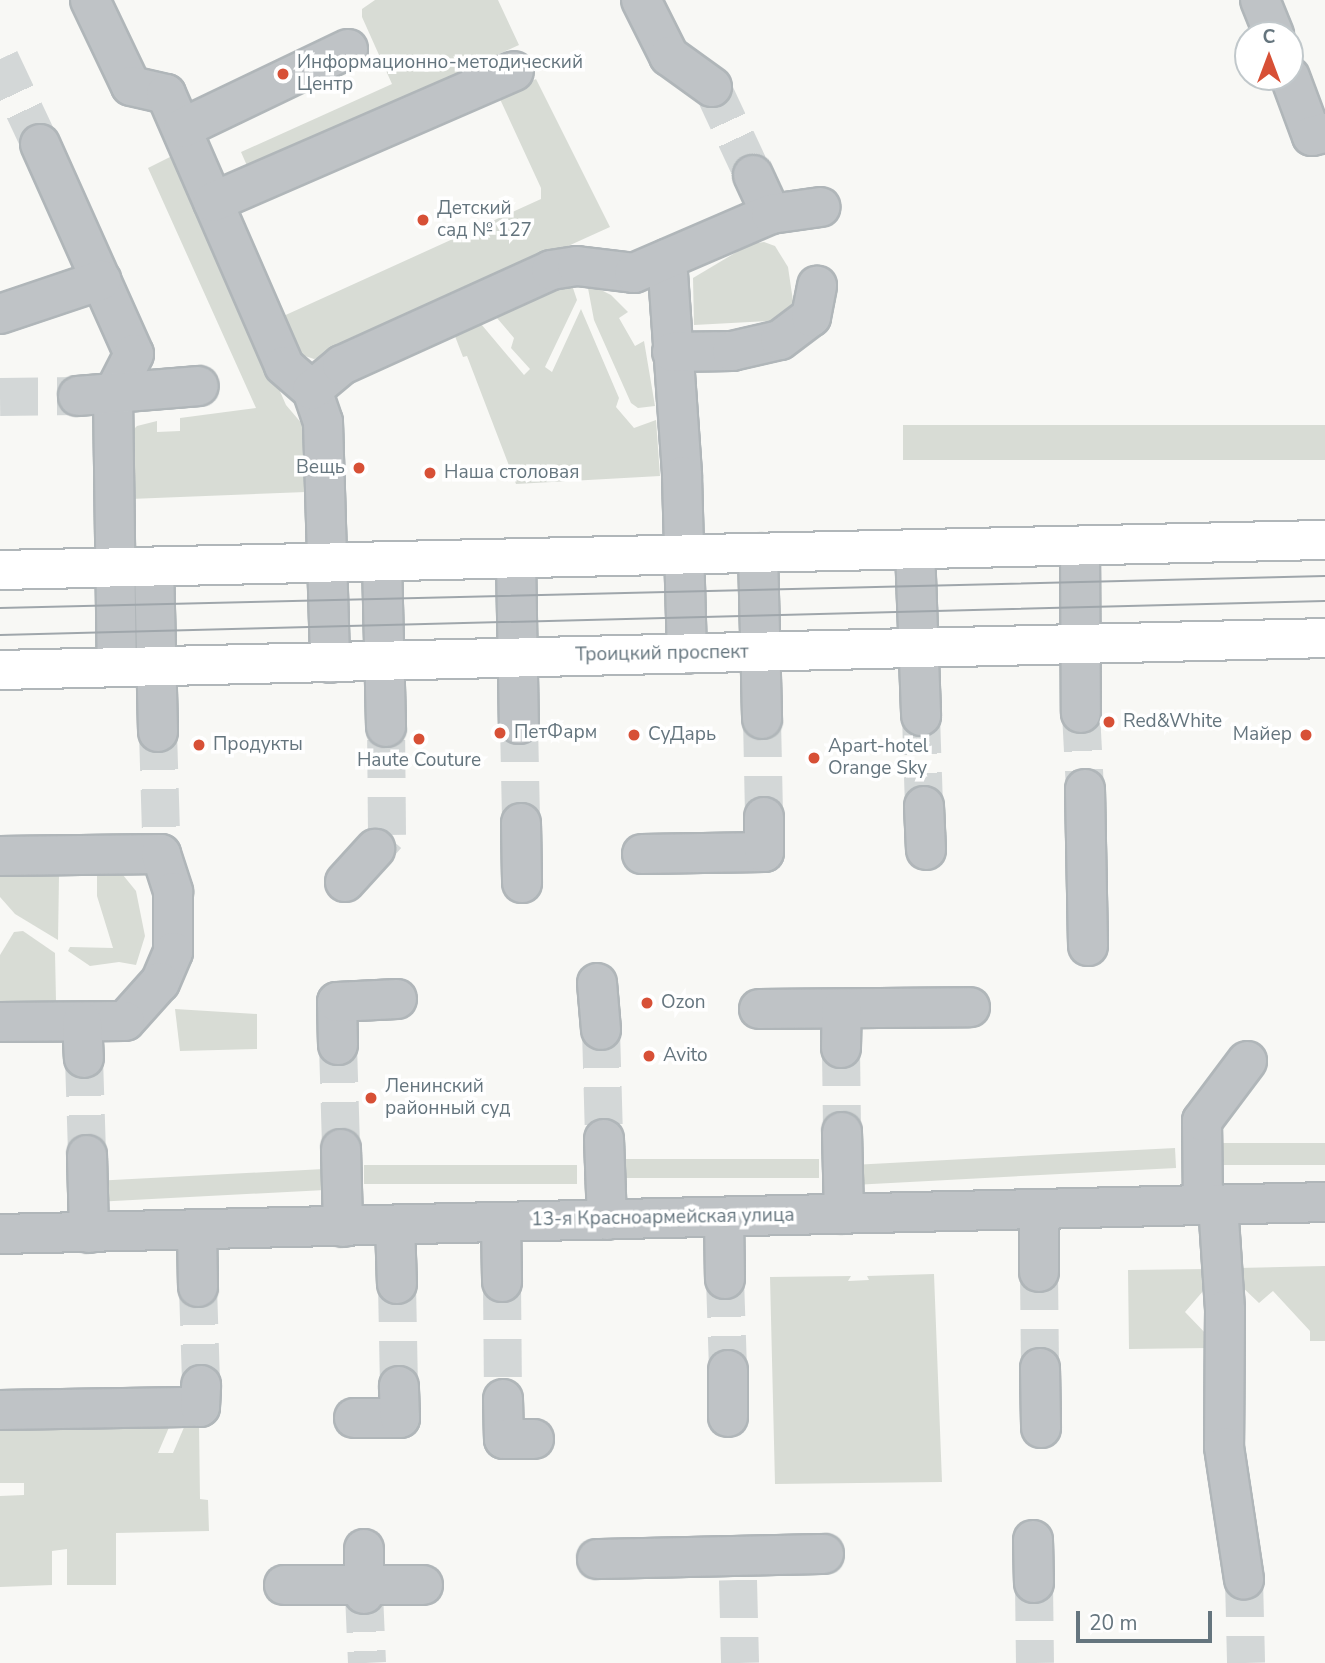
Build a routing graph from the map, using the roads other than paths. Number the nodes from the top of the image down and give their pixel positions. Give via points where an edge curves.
1 (90, 0) edge
2 (641, 0) edge
3 (1260, 0) edge
4 (1268, 21) edge
5 (348, 49) dead end
6 (514, 71) dead end
7 (712, 87) tunnel mouth
8 (1295, 91) edge
9 (183, 128) junction
10 (1325, 133) edge
11 (40, 144) tunnel mouth
12 (753, 175) tunnel mouth
13 (213, 202) junction
14 (821, 208) dead end
15 (771, 214) junction
16 (667, 259) junction
17 (101, 280) junction
18 (817, 286) dead end
19 (0, 314) edge
20 (672, 352) junction
21 (200, 386) dead end
22 (312, 390) junction
23 (96, 396) junction
24 (1325, 540) edge
25 (1080, 546) junction
26 (915, 550) junction
27 (758, 553) junction
28 (685, 555) junction
29 (516, 559) junction
30 (382, 562) junction
31 (327, 563) junction
32 (154, 567) junction
33 (115, 568) junction
34 (0, 570) edge
35 (1325, 638) edge
36 (1081, 644) junction
37 (918, 648) junction
38 (760, 652) junction
39 (687, 654) junction
40 (518, 658) junction
41 (385, 661) junction
42 (330, 663) junction
43 (117, 667) junction
44 (157, 667) junction
45 (0, 670) edge
46 (1081, 713) tunnel mouth
47 (920, 716) tunnel mouth
48 (762, 719) tunnel mouth
49 (519, 724) tunnel mouth
50 (386, 727) tunnel mouth
51 (158, 732) tunnel mouth
52 (1085, 789) tunnel mouth
53 (924, 806) tunnel mouth
54 (764, 817) tunnel mouth
55 (521, 823) tunnel mouth
56 (375, 849) tunnel mouth
57 (926, 850) dead end
58 (642, 854) dead end
59 (0, 856) edge
60 (345, 881) dead end
61 (522, 883) dead end
62 (1088, 946) dead end
63 (597, 982) dead end
64 (397, 999) dead end
65 (970, 1007) dead end
66 (759, 1009) dead end
67 (842, 1009) junction
68 (0, 1022) edge
69 (601, 1030) tunnel mouth
70 (338, 1045) tunnel mouth
71 (841, 1048) tunnel mouth
72 (1247, 1061) dead end
73 (842, 1132) tunnel mouth
74 (604, 1139) tunnel mouth
75 (341, 1149) tunnel mouth
76 (86, 1156) tunnel mouth
77 (1325, 1202) edge
78 (1210, 1204) junction
79 (1038, 1209) junction
80 (844, 1214) junction
81 (724, 1217) junction
82 (607, 1220) junction
83 (501, 1222) junction
84 (395, 1225) junction
85 (343, 1227) junction
86 (197, 1230) junction
87 (89, 1233) junction
88 (0, 1234) edge
89 (1039, 1272) tunnel mouth
90 (725, 1279) tunnel mouth
91 (502, 1282) tunnel mouth
92 (397, 1284) tunnel mouth
93 (198, 1287) tunnel mouth
94 (1040, 1368) tunnel mouth
95 (728, 1370) tunnel mouth
96 (201, 1385) tunnel mouth
97 (399, 1386) tunnel mouth
98 (503, 1399) tunnel mouth
99 (0, 1410) edge
100 (729, 1417) dead end
101 (354, 1418) dead end
102 (1041, 1428) dead end
103 (534, 1438) dead end
104 (1033, 1539) dead end
105 (824, 1554) dead end
106 (597, 1559) dead end
107 (1244, 1579) tunnel mouth
108 (1034, 1583) tunnel mouth
109 (423, 1585) dead end
110 (284, 1586) dead end

1 - 9 street via 131,86 166,94
2 - 7 street via 668,56
3 - 4 street
5 - 9 street
6 - 13 street
8 - 10 street via 1312,136
9 - 13 street
11 - 17 street
12 - 15 street
13 - 22 street via 284,366
14 - 15 street
15 - 16 street
16 - 20 street
16 - 22 street via 634,272 577,266 551,270 342,365
17 - 19 street
17 - 23 street via 134,354
18 - 20 street via 811,317 780,340 732,351
20 - 28 street
21 - 23 street
22 - 31 street via 323,422
23 - 33 street
24 - 25 main road
25 - 26 main road
25 - 36 street
26 - 27 main road
26 - 37 street
27 - 28 main road
27 - 38 street
28 - 29 main road
28 - 39 street
29 - 30 main road
29 - 40 street
30 - 31 main road
30 - 41 street
31 - 32 main road
31 - 42 street
32 - 33 main road
32 - 44 street
33 - 34 main road
33 - 43 street
35 - 36 main road, Троицкий проспект
36 - 37 main road, Троицкий проспект
36 - 46 street
37 - 38 main road, Троицкий проспект
37 - 47 street
38 - 39 main road, Троицкий проспект
38 - 48 street
39 - 40 main road, Троицкий проспект
40 - 41 main road, Троицкий проспект
40 - 49 street
41 - 42 main road, Троицкий проспект
41 - 50 street
42 - 44 main road, Троицкий проспект
43 - 44 main road, Троицкий проспект
43 - 45 main road, Троицкий проспект
44 - 51 street
52 - 62 street
53 - 57 street
54 - 58 street via 764,852
55 - 61 street
56 - 60 street
59 - 68 street via 161,844 173,892 173,952 160,982 125,1021 83,1040
63 - 69 street
64 - 70 street via 337,1002
65 - 67 street
66 - 67 street
67 - 71 street
72 - 78 street via 1202,1121
73 - 80 street
74 - 82 street
75 - 85 street
76 - 87 street
77 - 78 street, 13-я Красноармейская улица
78 - 79 street, 13-я Красноармейская улица
78 - 107 street via 1225,1310 1224,1447
79 - 80 street, 13-я Красноармейская улица
79 - 89 street
80 - 81 street, 13-я Красноармейская улица
81 - 82 street, 13-я Красноармейская улица
81 - 90 street
82 - 83 street, 13-я Красноармейская улица
83 - 84 street, 13-я Красноармейская улица
83 - 91 street
84 - 85 street, 13-я Красноармейская улица
84 - 92 street
85 - 86 street, 13-я Красноармейская улица
86 - 87 street, 13-я Красноармейская улица
86 - 93 street
87 - 88 street, 13-я Красноармейская улица
94 - 102 street
95 - 100 street
96 - 99 street via 200,1407
97 - 101 street via 400,1418
98 - 103 street via 504,1438
104 - 108 street
105 - 106 street via 738,1568
109 - 110 street via 364,1576

